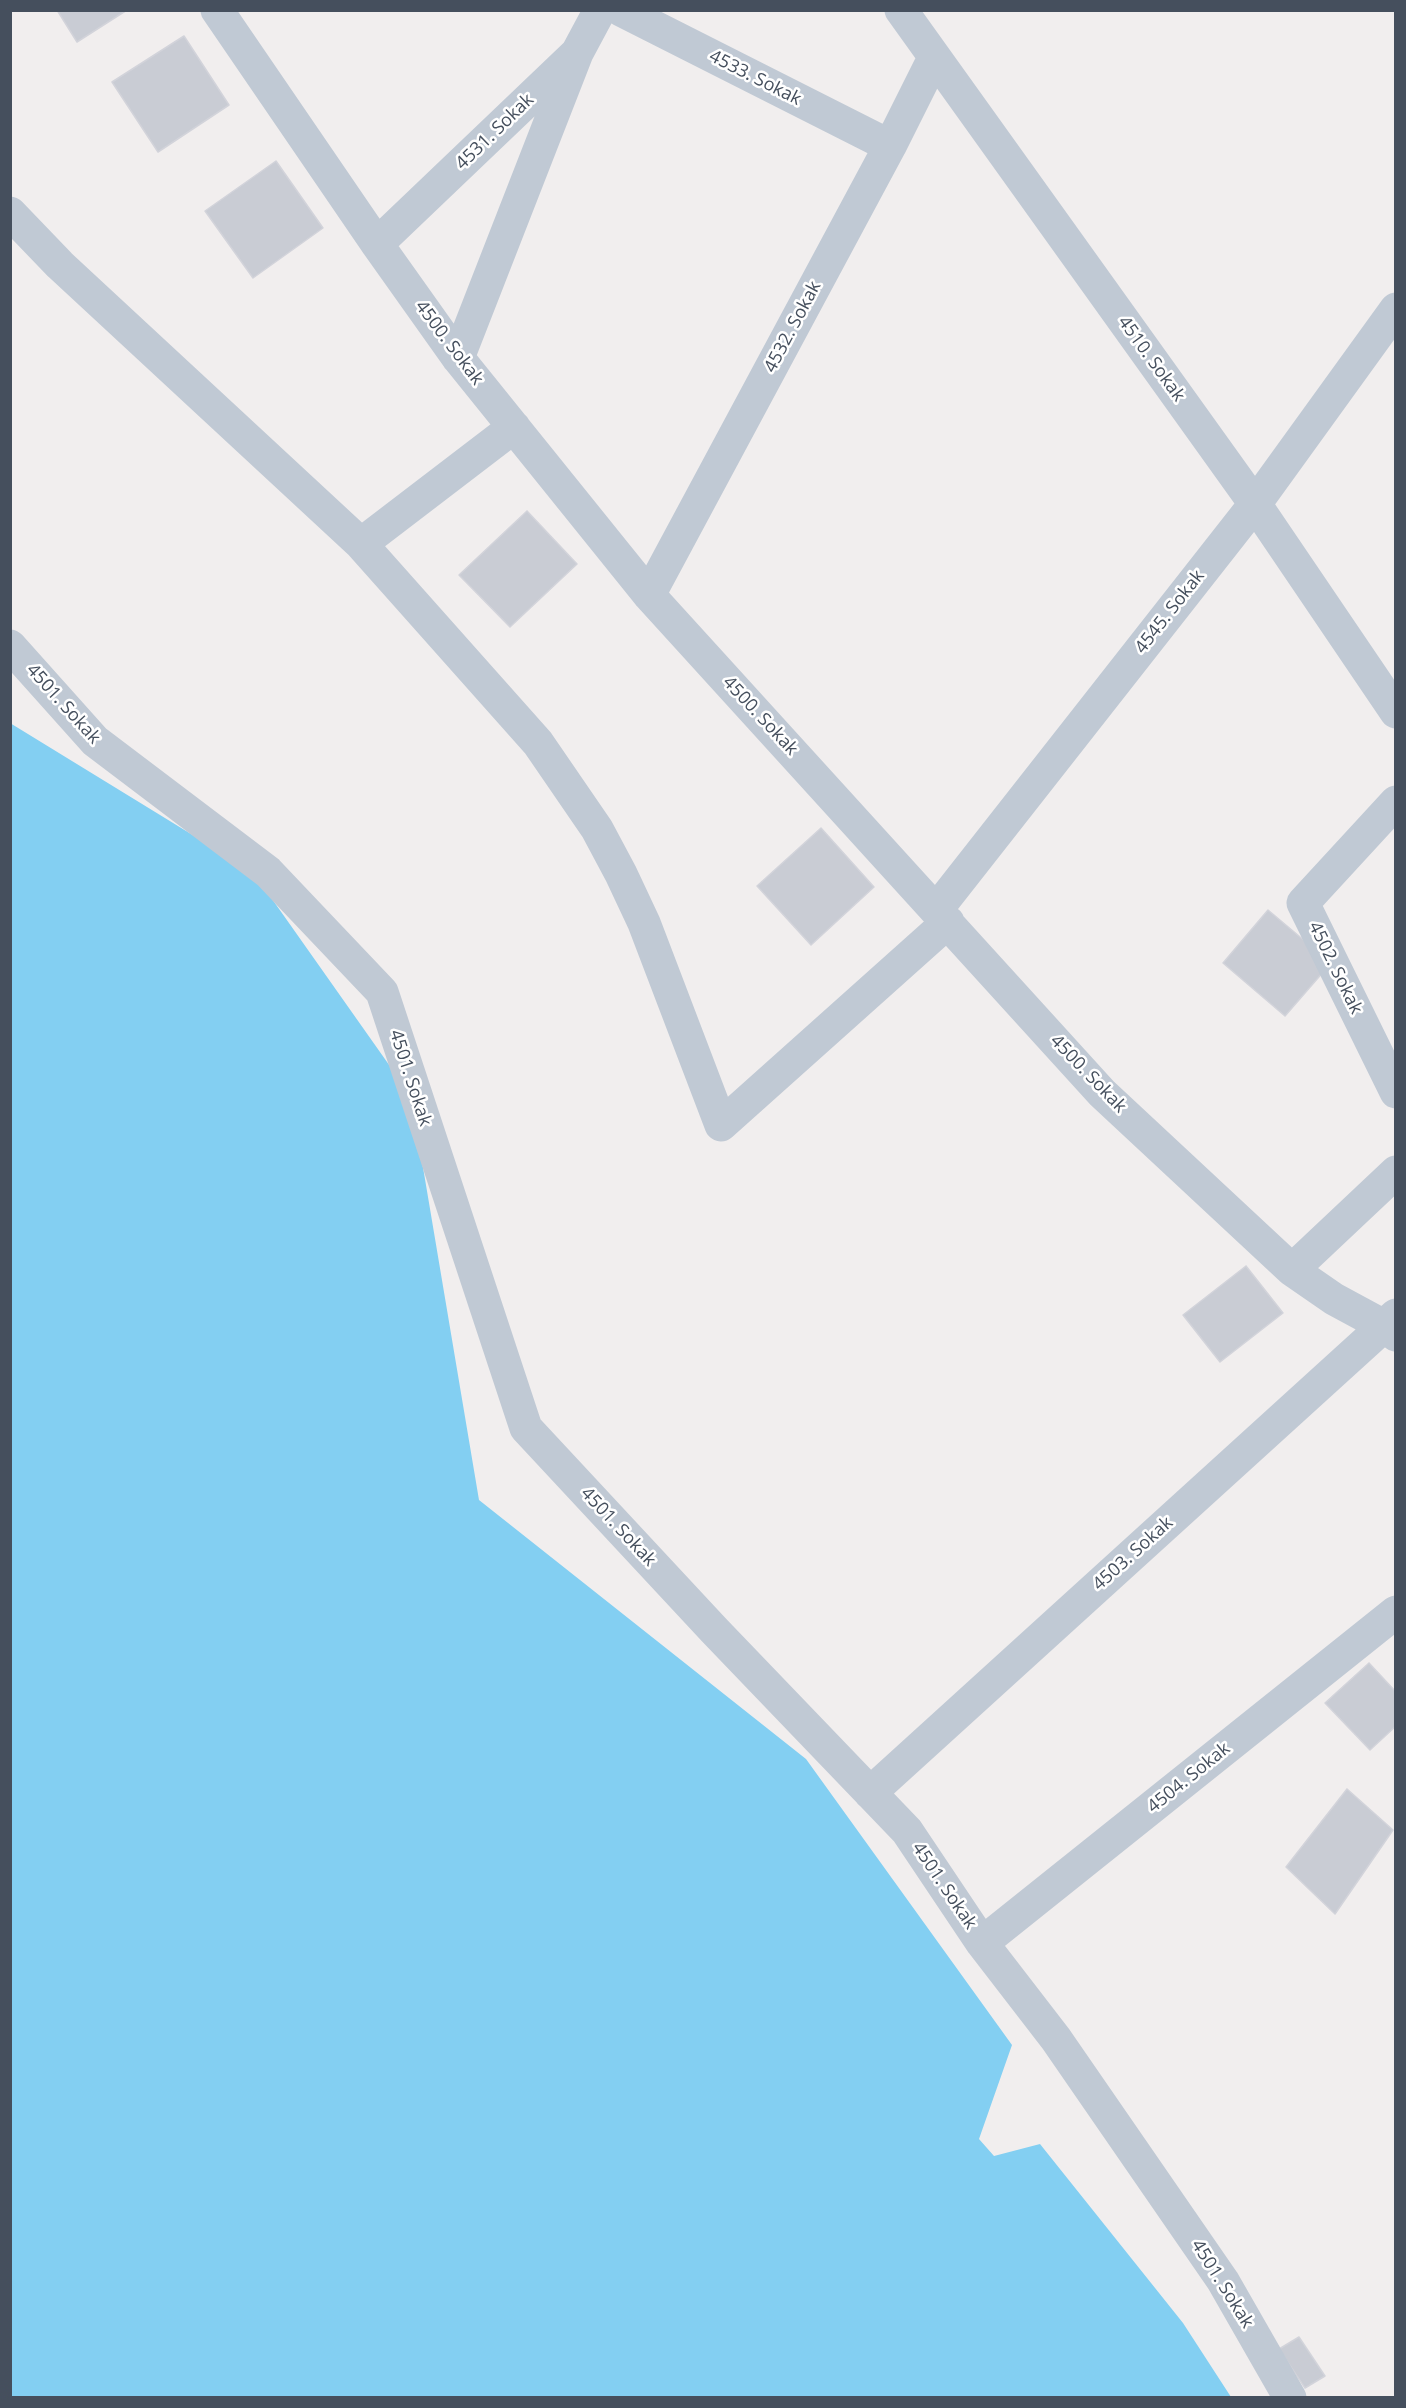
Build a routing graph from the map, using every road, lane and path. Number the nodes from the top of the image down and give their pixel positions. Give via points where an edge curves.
1 (217, 10) edge
2 (621, 10) edge
3 (901, 10) edge
4 (584, 26) edge
5 (934, 58) junction
6 (890, 146) junction
7 (10, 213) edge
8 (377, 244) junction
9 (1395, 309) edge
10 (458, 358) junction
11 (514, 427) junction
12 (1255, 504) junction
13 (361, 544) junction
14 (649, 595) junction
15 (10, 645) edge
16 (1395, 712) edge
17 (1395, 802) edge
18 (942, 915) junction
19 (1395, 1092) edge
20 (1395, 1172) edge
21 (1292, 1270) junction
22 (1392, 1325) edge
23 (1395, 1612) edge
24 (870, 1793) junction
25 (982, 1943) junction
26 (1290, 2397) edge

1 - 8 street, 4500. Sokak
2 - 6 street, 4533. Sokak
3 - 5 street, 4510. Sokak
4 - 8 street, 4531. Sokak
4 - 10 street
5 - 6 street, 4532. Sokak
5 - 12 street, 4510. Sokak
6 - 14 street, 4532. Sokak
7 - 13 street via 60,265
8 - 10 street, 4500. Sokak
9 - 12 street, 4545. Sokak
10 - 11 street, 4500. Sokak
11 - 13 street
11 - 14 street, 4500. Sokak
12 - 16 street, 4510. Sokak
12 - 18 street, 4545. Sokak
13 - 18 street, 4545. Sokak via 538,742 597,829 644,923 721,1125
14 - 18 street, 4500. Sokak
15 - 24 street, 4501. Sokak via 95,741 268,872 382,992 526,1428
17 - 19 street, 4502. Sokak via 1303,903
18 - 21 street, 4500. Sokak via 1102,1093
20 - 21 street
21 - 22 street, 4500. Sokak via 1334,1299
22 - 24 street, 4503. Sokak
23 - 25 street, 4504. Sokak
24 - 25 street, 4501. Sokak via 907,1831
25 - 26 street, 4501. Sokak via 1056,2039 1223,2281

